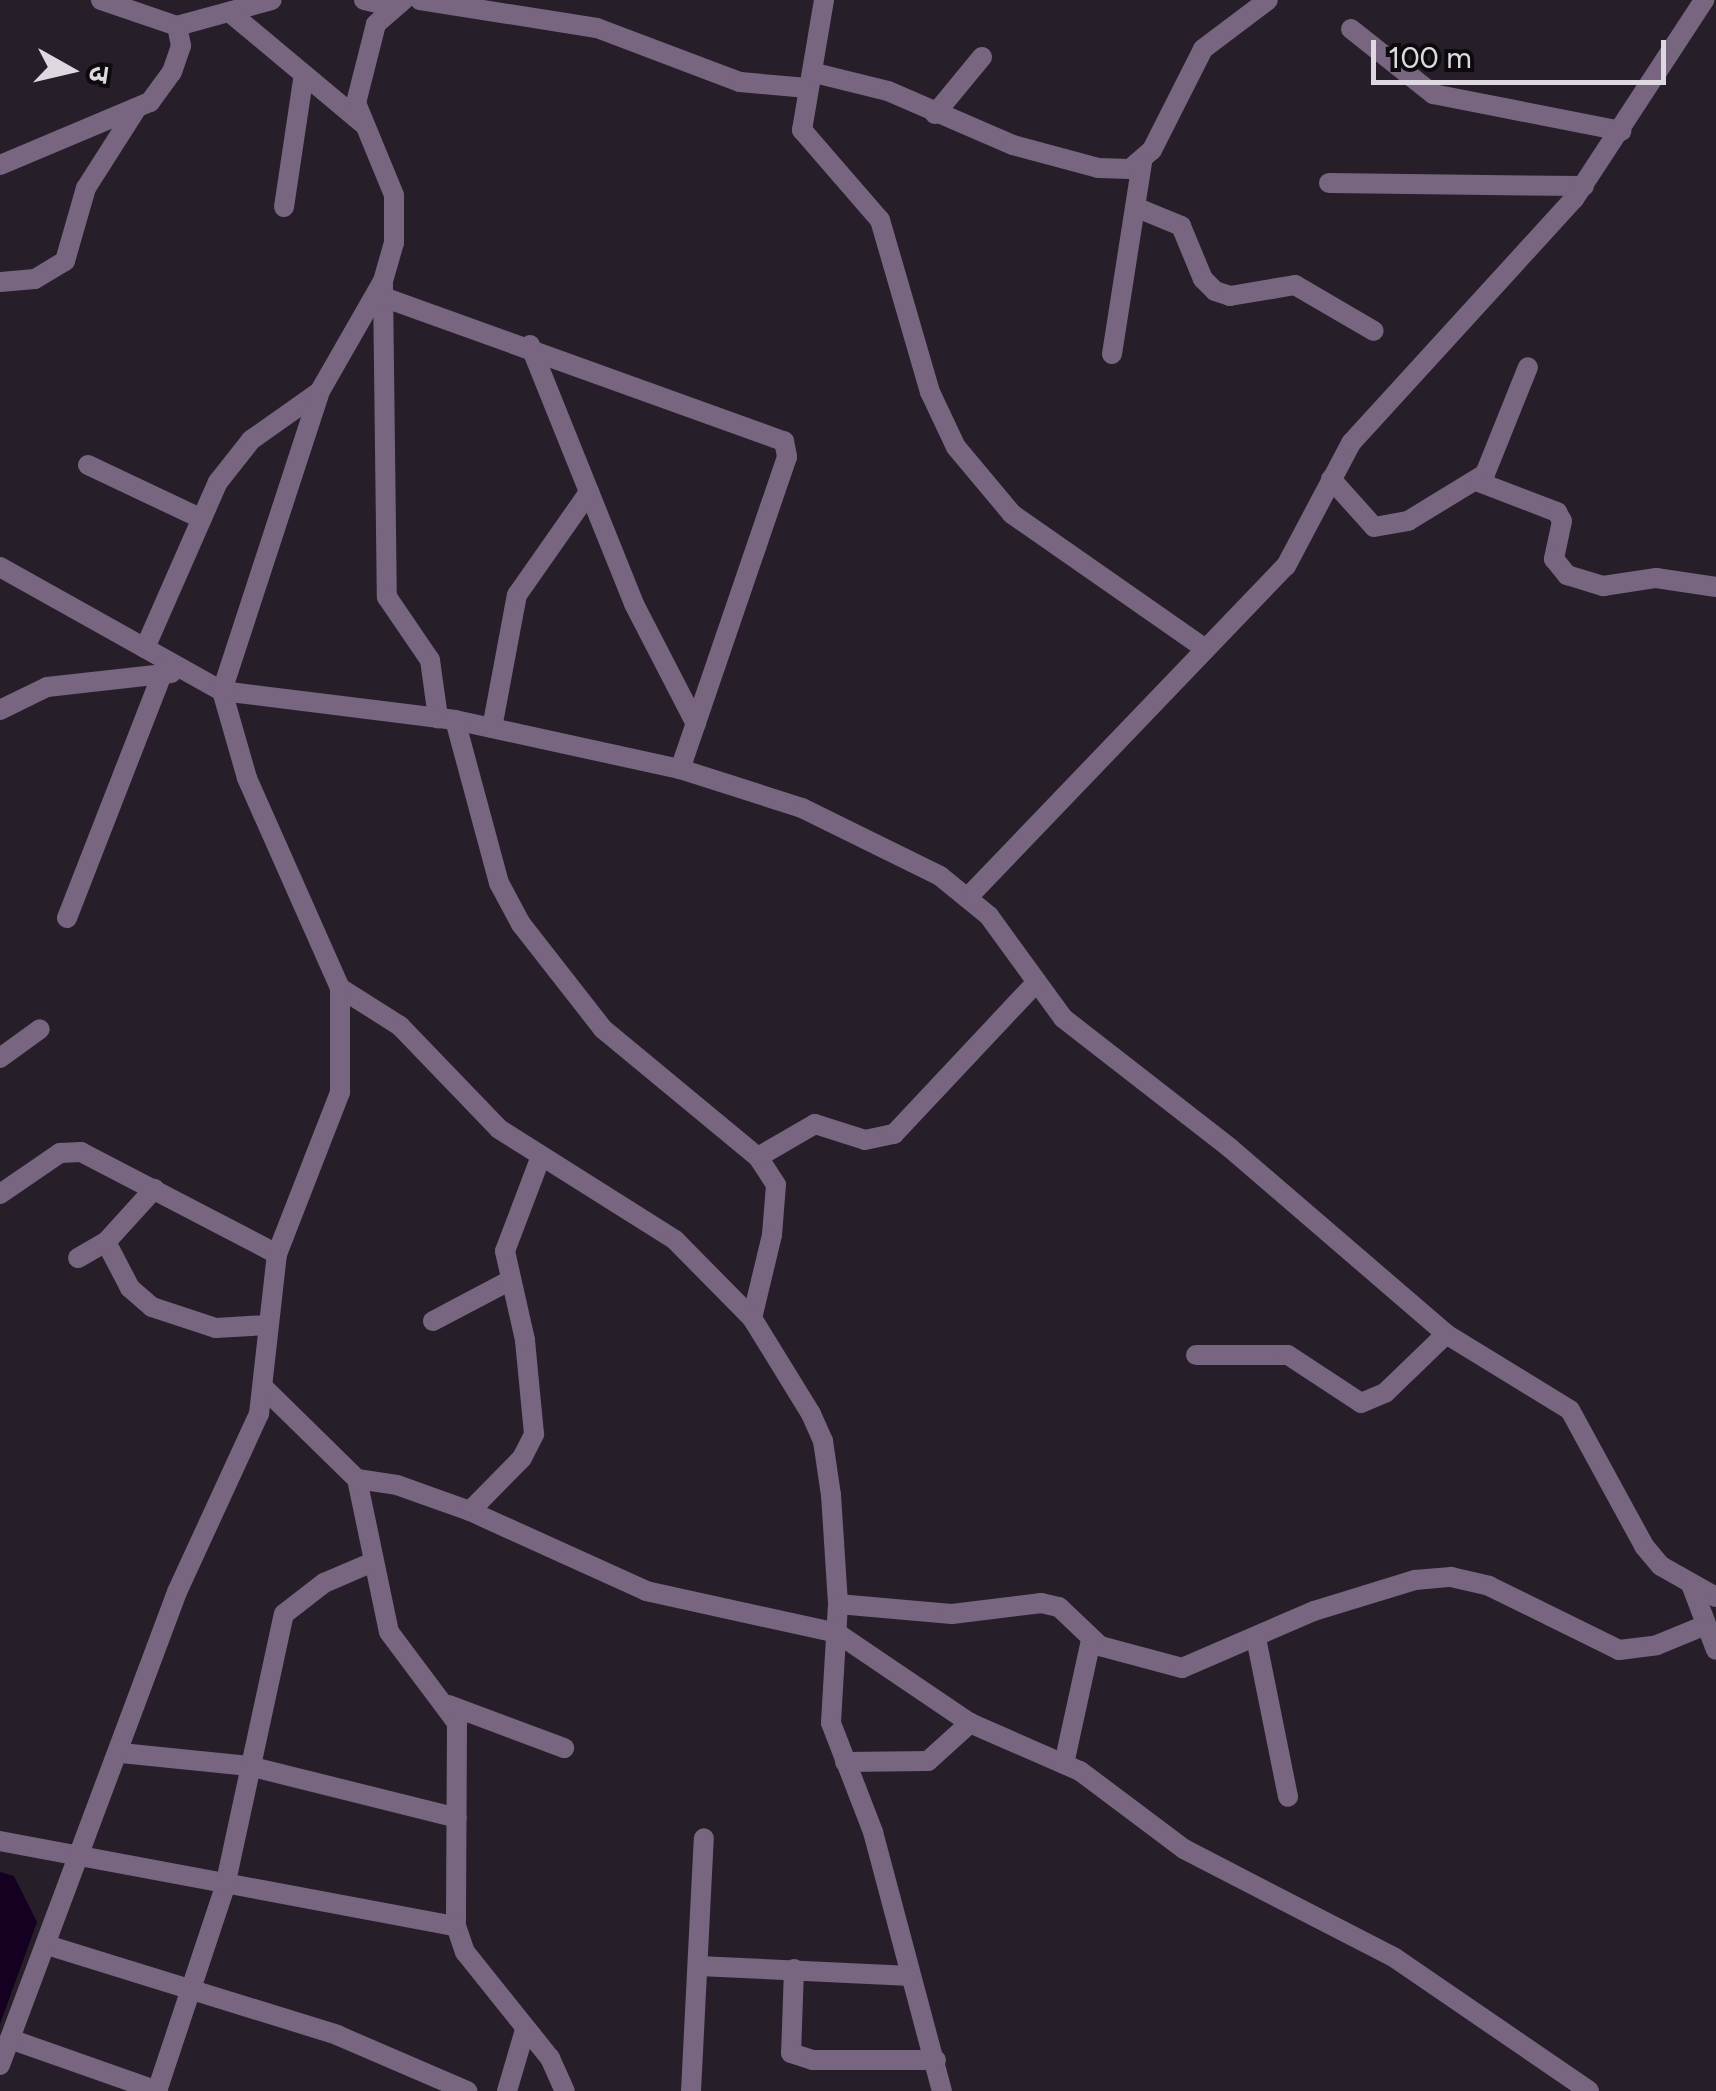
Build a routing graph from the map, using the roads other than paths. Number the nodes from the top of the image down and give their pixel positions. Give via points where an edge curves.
1 (272, 0) edge
2 (364, 0) edge
3 (420, 0) edge
4 (824, 0) edge
5 (1268, 0) edge
6 (115, 3) edge
7 (399, 4) edge
8 (1694, 4) edge
9 (546, 10) edge
10 (233, 15) junction
11 (177, 26) junction
12 (1350, 29) dead end
13 (982, 57) dead end
14 (304, 80) junction
15 (811, 81) junction
16 (135, 111) junction
17 (935, 114) junction
18 (364, 124) junction
19 (1620, 131) junction
20 (1142, 162) junction
21 (0, 165) edge
22 (1328, 183) dead end
23 (1584, 186) junction
24 (284, 207) dead end
25 (1135, 207) junction
26 (0, 282) edge
27 (383, 289) junction
28 (1374, 331) dead end
29 (530, 345) junction
30 (1112, 354) dead end
31 (1528, 367) dead end
32 (320, 391) junction
33 (88, 465) dead end
34 (1331, 479) junction
35 (1476, 480) junction
36 (590, 492) junction
37 (200, 518) junction
38 (0, 567) edge
39 (1716, 587) edge
40 (145, 648) junction
41 (1204, 648) junction
42 (188, 672) junction
43 (162, 674) junction
44 (222, 692) junction
45 (0, 710) edge
46 (447, 719) junction
47 (696, 724) junction
48 (492, 728) junction
49 (680, 769) junction
50 (970, 895) junction
51 (67, 918) dead end
52 (1034, 985) junction
53 (340, 988) junction
54 (40, 1028) dead end
55 (0, 1058) edge
56 (758, 1156) junction
57 (540, 1159) junction
58 (154, 1190) junction
59 (0, 1194) edge
60 (106, 1242) junction
61 (277, 1254) junction
62 (78, 1258) dead end
63 (507, 1282) junction
64 (752, 1318) junction
65 (432, 1322) dead end
66 (267, 1325) junction
67 (1446, 1334) junction
68 (1196, 1355) dead end
69 (266, 1390) junction
70 (357, 1479) junction
71 (470, 1510) junction
72 (373, 1562) junction
73 (1692, 1587) junction
74 (1716, 1598) edge
75 (838, 1604) junction
76 (1703, 1626) junction
77 (837, 1633) junction
78 (1256, 1638) junction
79 (1091, 1640) junction
80 (1716, 1650) edge
81 (449, 1706) junction
82 (970, 1723) junction
83 (564, 1748) dead end
84 (121, 1753) junction
85 (845, 1762) junction
86 (1064, 1764) junction
87 (248, 1766) junction
88 (1288, 1797) dead end
89 (456, 1818) junction
90 (704, 1838) dead end
91 (0, 1841) edge
92 (82, 1858) junction
93 (226, 1886) junction
94 (456, 1926) junction
95 (46, 1945) junction
96 (698, 1966) junction
97 (794, 1969) junction
98 (911, 1976) junction
99 (194, 1992) junction
100 (526, 2030) junction
101 (10, 2039) junction
102 (936, 2060) junction
103 (0, 2066) edge
104 (158, 2091) edge
105 (467, 2091) edge
106 (507, 2091) edge
107 (566, 2091) edge
108 (691, 2091) edge
109 (942, 2091) edge
110 (1588, 2091) edge

1 - 10 street
2 - 7 street
3 - 9 street
4 - 15 street
5 - 20 street via 1202,50
6 - 11 street
7 - 18 street via 371,36 356,102
8 - 19 street
9 - 15 street via 757,87
10 - 11 street
10 - 14 street
11 - 16 street via 181,46 172,72
12 - 19 street via 1432,94
13 - 17 street
14 - 18 street
14 - 24 street
15 - 17 street via 888,91
15 - 41 street via 802,130 880,220 930,392 966,462 1012,514
16 - 21 street
16 - 26 street via 86,188 72,252 35,279
17 - 20 street via 1098,168
18 - 27 street via 396,209
19 - 23 street
20 - 25 street
22 - 23 street
23 - 34 street via 1351,443
25 - 28 street via 1181,226 1195,264 1216,291 1230,296 1295,285
25 - 30 street
27 - 29 street
27 - 32 street
27 - 46 street via 387,597 430,660
29 - 36 street
29 - 47 street via 784,440 787,457
31 - 35 street via 1499,452
32 - 37 street via 252,440
32 - 44 street
33 - 37 street
34 - 35 street via 1362,520 1384,529
34 - 41 street via 1286,566
35 - 39 street via 1557,512 1560,572 1603,586 1656,578
36 - 47 street via 634,604
36 - 48 street via 518,595
37 - 40 street
38 - 40 street
40 - 42 street
41 - 50 street
42 - 43 street
42 - 44 street
43 - 45 street via 47,687
43 - 51 street
44 - 46 street
44 - 53 street via 246,778
46 - 48 street
46 - 56 street via 499,882 521,924 604,1029
47 - 49 street
48 - 49 street
49 - 50 street via 802,808
50 - 52 street
52 - 56 street via 894,1134 865,1140 816,1124
52 - 67 street via 1063,1018
53 - 57 street via 400,1026 470,1104
53 - 61 street via 340,1092
54 - 55 street
56 - 64 street via 776,1185 776,1206
57 - 63 street via 509,1236
57 - 64 street via 654,1222
58 - 59 street via 73,1151
58 - 60 street
58 - 61 street
60 - 62 street
60 - 66 street via 130,1288 152,1307 199,1325
61 - 66 street
63 - 65 street
63 - 71 street via 525,1340 534,1434 522,1458
64 - 75 street via 823,1441
66 - 69 street
67 - 68 street via 1385,1393 1360,1403 1288,1355
67 - 73 street via 1570,1410 1598,1452 1631,1529 1662,1566
69 - 70 street
69 - 84 street via 177,1592
70 - 71 street via 398,1485
70 - 72 street
71 - 77 street via 646,1591
72 - 81 street via 396,1648
72 - 87 street via 324,1583 284,1614
73 - 74 street
73 - 76 street
75 - 77 street
75 - 79 street via 952,1614 1040,1603 1059,1606
76 - 78 street via 1658,1646 1619,1650 1489,1586 1450,1577 1415,1580 1330,1606
76 - 80 street
77 - 82 street
77 - 85 street via 828,1704
78 - 79 street via 1182,1668
78 - 88 street
79 - 86 street
81 - 83 street
81 - 89 street via 457,1722
82 - 85 street via 928,1761
82 - 86 street
84 - 87 street
84 - 92 street
85 - 98 street via 873,1832
86 - 110 street via 1184,1848 1396,1958
87 - 89 street
87 - 93 street
89 - 94 street
90 - 96 street
91 - 92 street
92 - 93 street
92 - 95 street
93 - 94 street
93 - 99 street
94 - 100 street via 480,1977
95 - 99 street
95 - 101 street
96 - 97 street
96 - 108 street
97 - 98 street
97 - 102 street via 791,2053 812,2060
98 - 102 street
99 - 104 street
99 - 105 street via 336,2035
100 - 106 street
100 - 107 street
101 - 103 street
101 - 104 street
102 - 109 street

